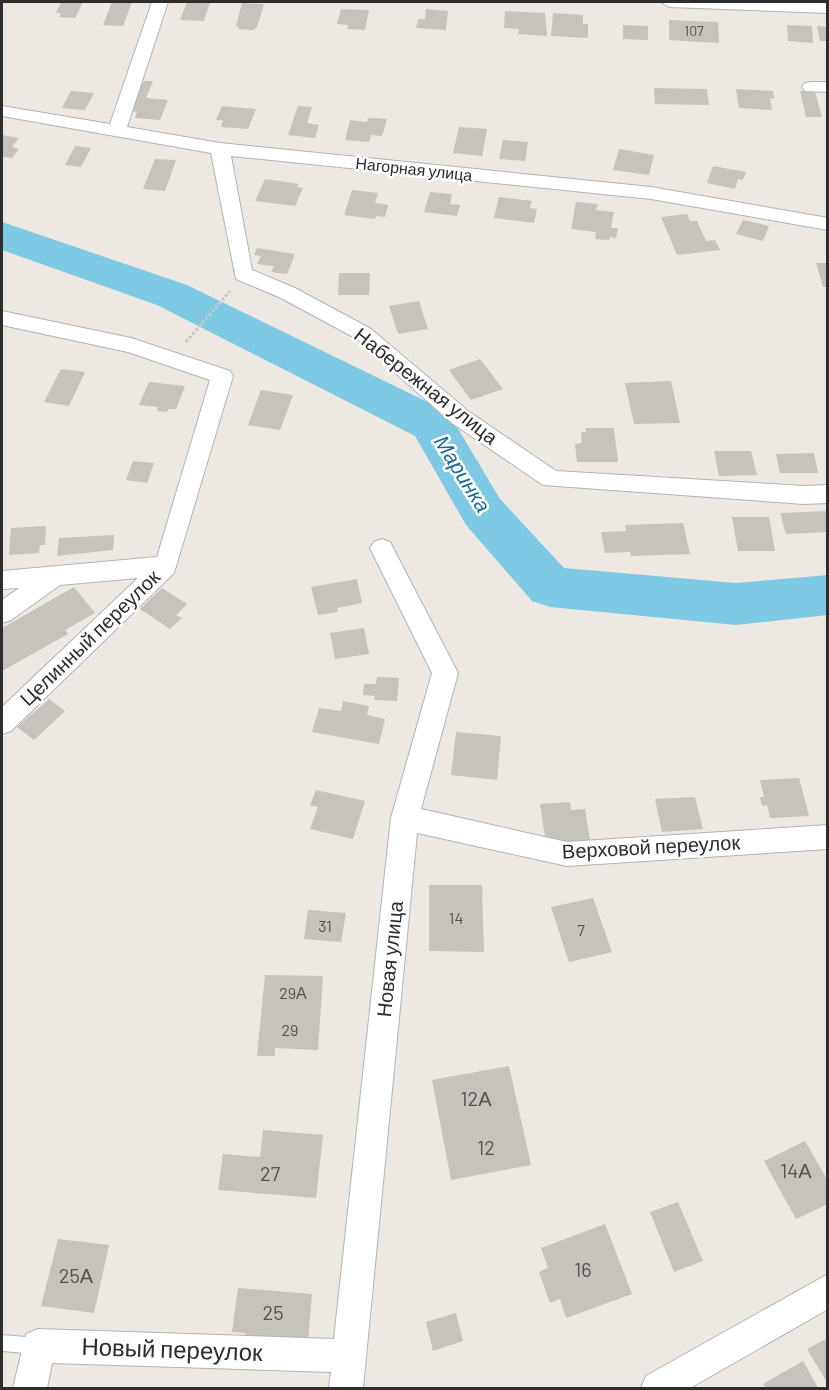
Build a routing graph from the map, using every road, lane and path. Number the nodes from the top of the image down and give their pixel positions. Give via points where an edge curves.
1 (160, 2) edge
2 (669, 2) edge
3 (828, 8) edge
4 (2, 111) edge
5 (117, 130) junction
6 (220, 149) junction
7 (828, 224) edge
8 (220, 302) dead end
9 (2, 318) edge
10 (189, 338) dead end
11 (828, 494) edge
12 (382, 548) dead end
13 (166, 566) junction
14 (56, 575) junction
15 (2, 580) edge
16 (2, 613) edge
17 (2, 723) edge
18 (405, 818) junction
19 (828, 837) edge
20 (828, 1290) edge
21 (2, 1343) edge
22 (38, 1346) junction
23 (347, 1372) edge
24 (30, 1389) edge
25 (658, 1389) edge

1 - 5 street
2 - 3 street
4 - 5 street, Нагорная улица
5 - 6 street, Нагорная улица
6 - 7 street, Нагорная улица via 651,193
6 - 11 street, Набережная улица via 243,274 364,334 460,417 551,479
8 - 10 path
9 - 13 street, Целинный переулок via 131,345 222,376
12 - 18 street, Новая улица via 445,674
13 - 14 street
13 - 17 street, Целинный переулок
14 - 15 street
14 - 16 street
18 - 19 street, Верховой переулок via 567,854
18 - 23 street, Новая улица
20 - 25 street
21 - 22 lane
22 - 23 street, Новый переулок
22 - 24 street

